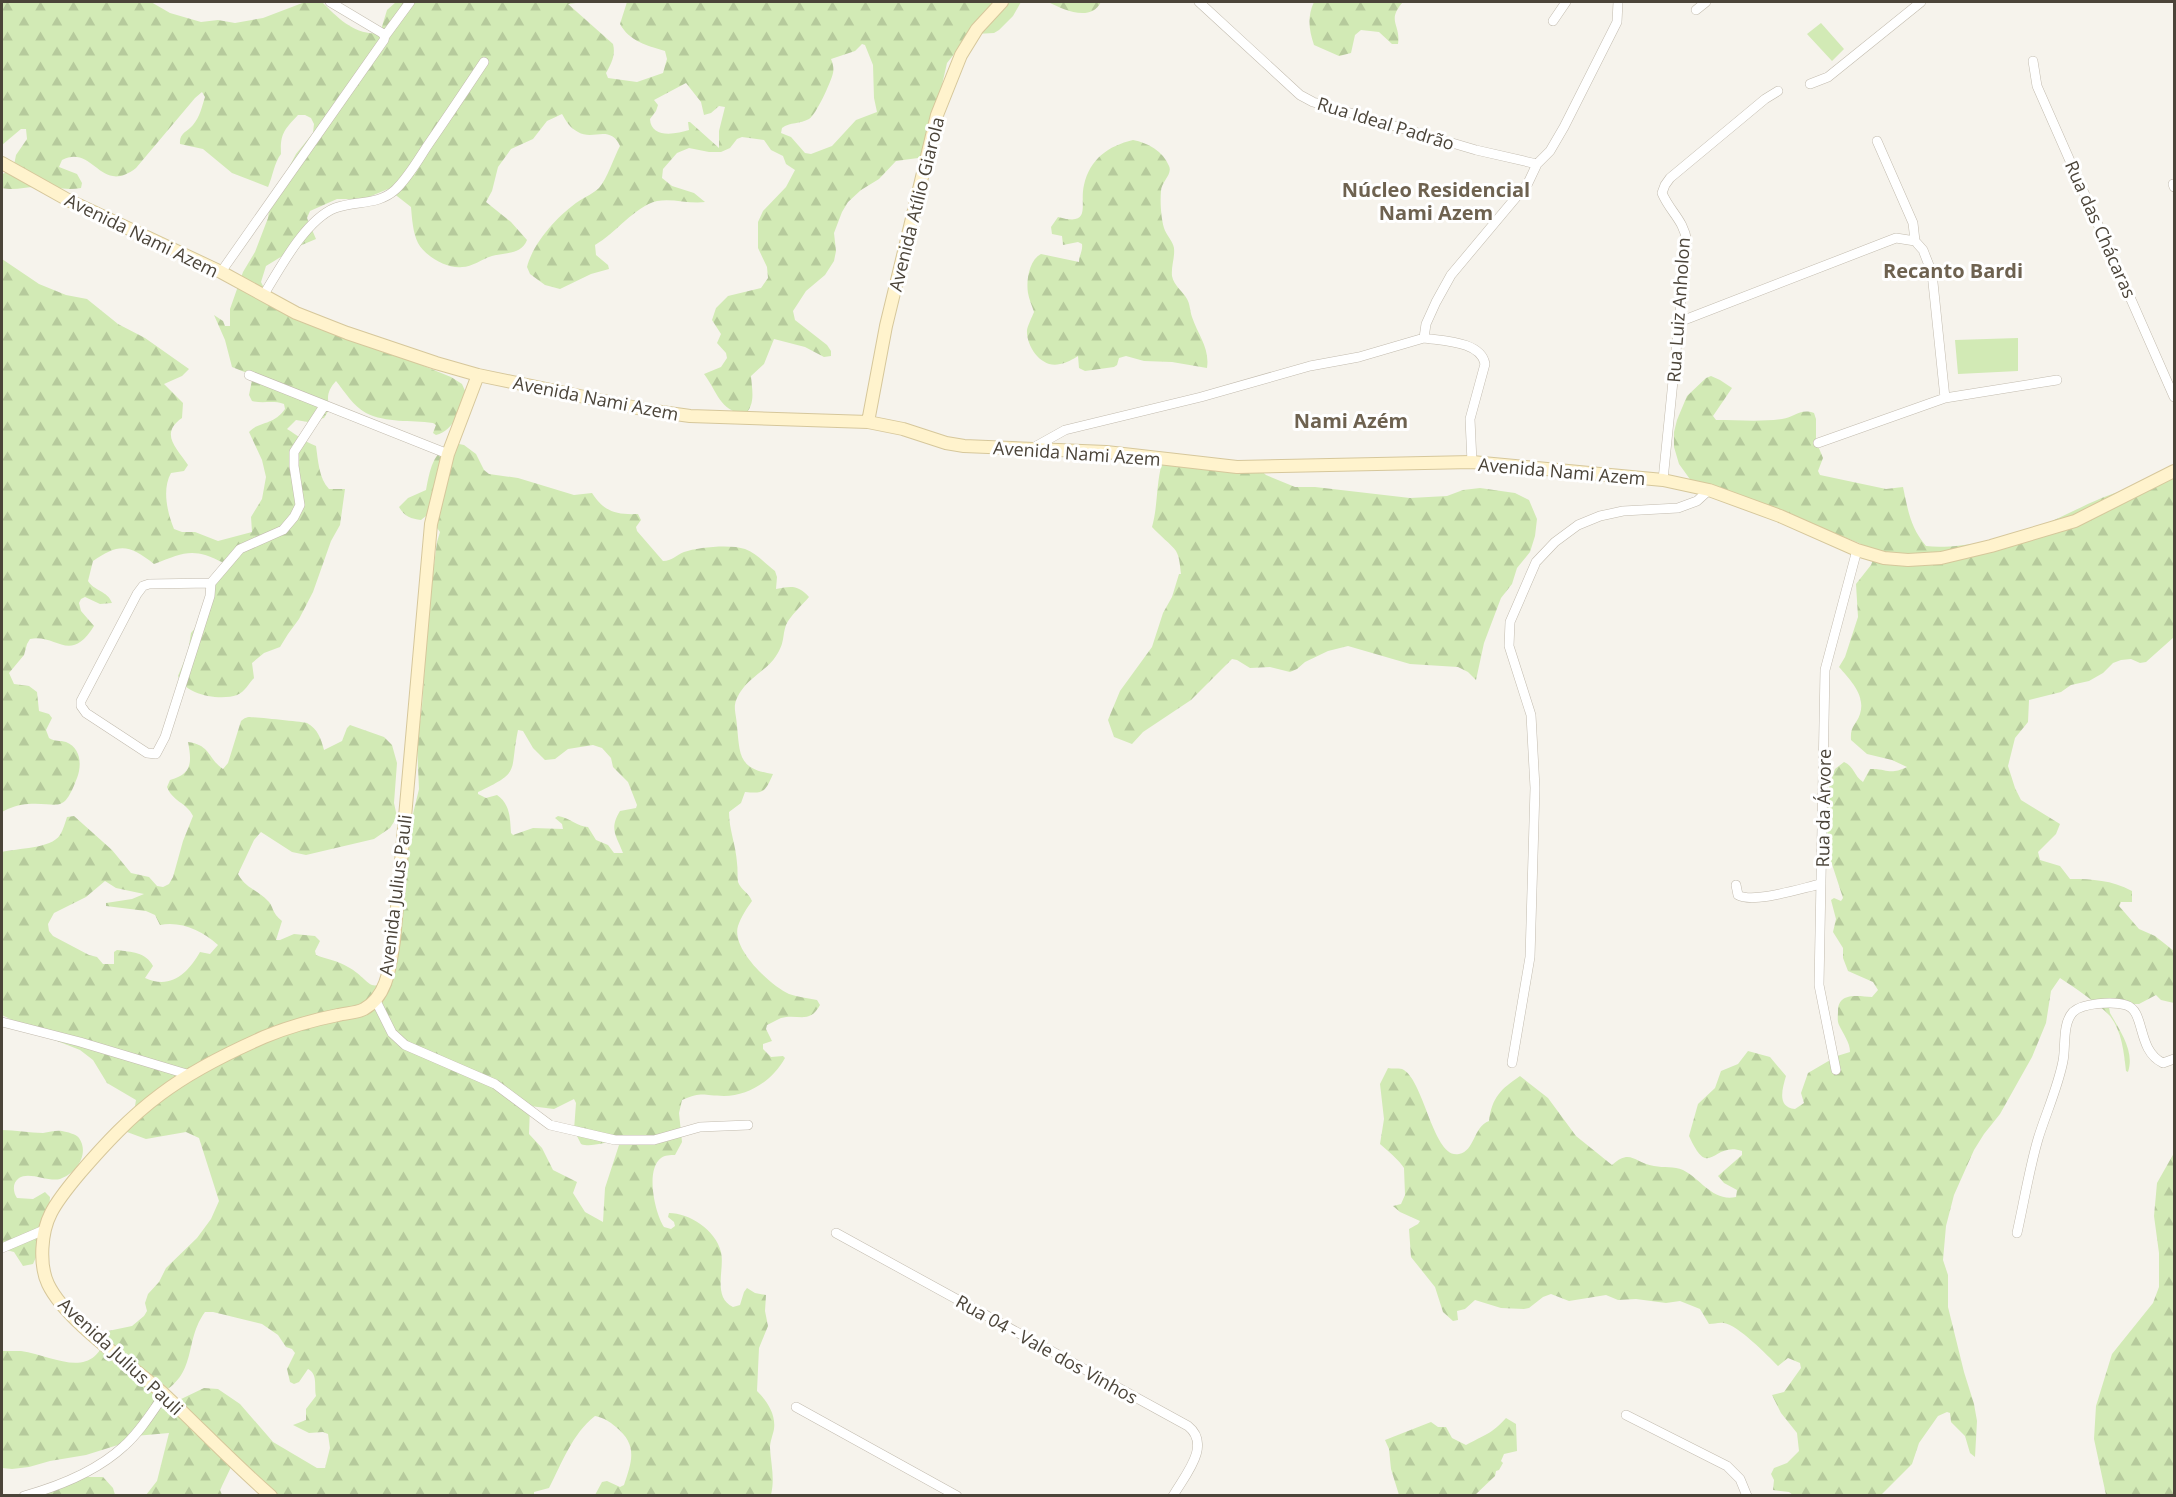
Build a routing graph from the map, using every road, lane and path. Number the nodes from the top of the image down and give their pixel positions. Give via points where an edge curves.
1 (330, 2) edge
2 (410, 2) edge
3 (1002, 2) edge
4 (1199, 2) edge
5 (1566, 2) edge
6 (1618, 2) edge
7 (1706, 2) edge
8 (1921, 2) edge
9 (1696, 10) dead end
10 (1553, 21) dead end
11 (385, 36) junction
12 (2033, 61) dead end
13 (484, 62) dead end
14 (1810, 84) dead end
15 (1778, 91) dead end
16 (1877, 141) dead end
17 (2, 163) edge
18 (1537, 164) junction
19 (1915, 241) junction
20 (221, 272) junction
21 (263, 296) junction
22 (1679, 322) junction
23 (1424, 338) junction
24 (249, 375) dead end
25 (478, 375) junction
26 (2057, 380) dead end
27 (2175, 397) edge
28 (1945, 398) junction
29 (324, 406) junction
30 (868, 422) junction
31 (1818, 443) dead end
32 (1031, 449) junction
33 (448, 454) junction
34 (1472, 462) junction
35 (2175, 471) edge
36 (1663, 480) junction
37 (1709, 490) junction
38 (1857, 550) junction
39 (211, 583) junction
40 (1821, 884) junction
41 (1736, 885) dead end
42 (375, 999) junction
43 (2, 1022) edge
44 (2175, 1059) edge
45 (1512, 1063) dead end
46 (1836, 1070) dead end
47 (190, 1075) junction
48 (748, 1125) dead end
49 (44, 1230) junction
50 (836, 1233) dead end
51 (2017, 1233) dead end
52 (2, 1248) edge
53 (164, 1395) junction
54 (796, 1407) dead end
55 (1626, 1415) dead end
56 (24, 1496) edge
57 (271, 1496) edge
58 (957, 1496) edge
59 (1173, 1496) edge
60 (1747, 1496) edge

1 - 11 street
2 - 11 street
3 - 30 street, Avenida Atílio Giarola via 977,29 961,55 937,115 886,326
4 - 18 street, Rua Ideal Padrão via 1300,96 1476,150
5 - 10 street
6 - 18 street via 1617,22 1586,85 1550,151
7 - 9 street
8 - 14 street via 1827,77
11 - 20 street
12 - 27 street, Rua das Chácaras via 2037,86
13 - 21 street via 396,188 371,203 335,208 320,218 283,263
15 - 22 street, Rua Luiz Anholon via 1665,185 1662,193 1681,221 1687,242
16 - 19 street via 1913,223
17 - 20 street, Avenida Nami Azem via 68,200
18 - 23 street via 1528,183 1451,275 1426,324
19 - 22 street via 1896,238
19 - 28 street via 1932,273
20 - 21 street, Avenida Nami Azem
21 - 25 street, Avenida Nami Azem via 296,313 401,353
22 - 36 street, Rua Luiz Anholon
23 - 32 street via 1065,430
23 - 34 street via 1461,345 1484,358 1470,419
24 - 29 street
25 - 30 street, Avenida Nami Azem via 690,416
25 - 33 street, Avenida Julius Pauli
26 - 28 street
28 - 31 street
29 - 33 street
29 - 39 street via 294,452 300,505 294,517 283,530 240,549
30 - 32 street, Avenida Nami Azem via 955,444
32 - 34 street, Avenida Nami Azem via 1106,452 1237,467
33 - 42 street, Avenida Julius Pauli via 431,524 425,573 394,941 389,973
34 - 36 street, Avenida Nami Azem
35 - 38 street, Avenida Nami Azem via 2075,520 1991,546 1941,558 1908,560
36 - 37 street, Avenida Nami Azem
37 - 38 street, Avenida Nami Azem
37 - 45 street via 1697,501 1678,508 1623,511 1578,525 1536,562 1510,622 1509,646 1531,715 1535,788 1530,957
38 - 40 street, Rua da Árvore via 1825,670
39 - 39 street via 143,586 81,701 86,713 147,753 156,754 165,737
40 - 41 street via 1744,898 1738,895
40 - 46 street, Rua da Árvore via 1819,985
42 - 47 street, Avenida Julius Pauli via 364,1010 303,1023 264,1038
42 - 48 street via 392,1033 405,1046 495,1084 550,1125 615,1140 654,1140 700,1126
43 - 47 street
44 - 51 street via 2163,1063 2154,1059 2147,1050 2137,1014 2126,1005 2105,1003 2074,1011 2068,1020 2063,1061 2037,1141
47 - 49 street, Avenida Julius Pauli via 127,1122 101,1149 67,1189
49 - 52 street
49 - 53 street, Avenida Julius Pauli via 44,1269 58,1300
50 - 59 street, Rua 04 - Vale dos Vinhos via 1192,1429 1198,1450
53 - 56 street via 124,1447 58,1486
53 - 57 street, Avenida Julius Pauli
54 - 58 street
55 - 60 street via 1727,1466 1740,1479

